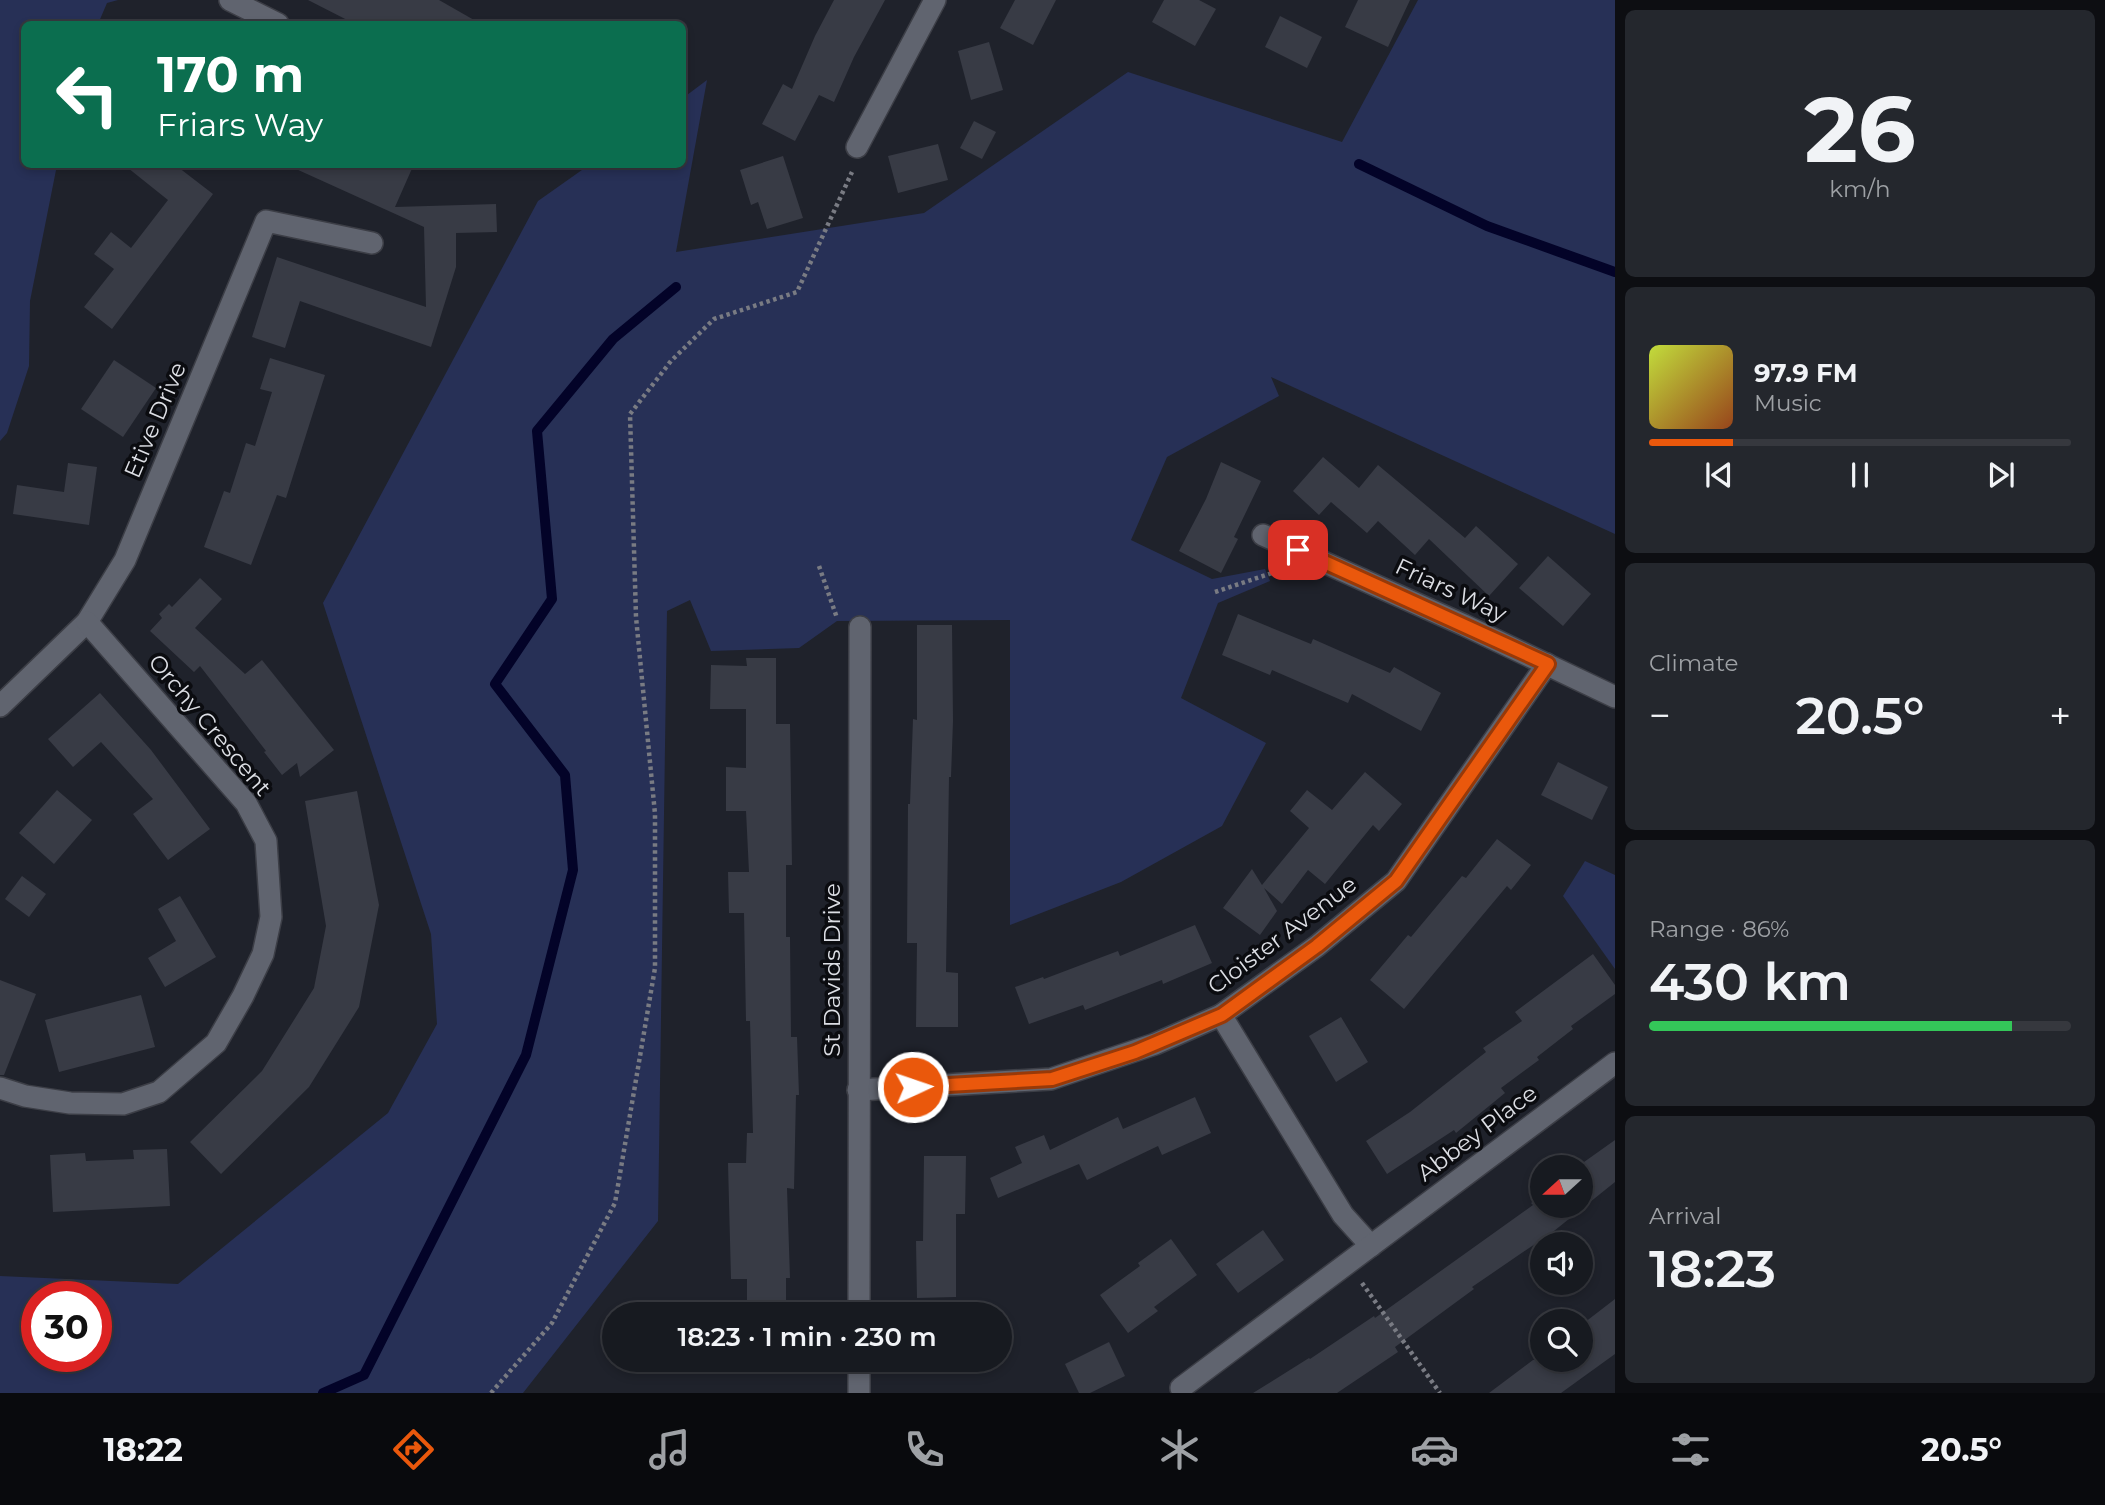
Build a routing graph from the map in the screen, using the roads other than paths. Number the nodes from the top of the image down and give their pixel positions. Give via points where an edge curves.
1 (230, 0) edge
2 (934, 0) edge
3 (272, 21) edge
4 (857, 147) road end
5 (372, 243) dead end
6 (1263, 535) dead end
7 (87, 622) junction
8 (860, 636) road end
9 (1548, 664) junction
10 (1615, 697) edge
11 (0, 706) edge
12 (1222, 1015) junction
13 (1615, 1063) edge
14 (0, 1088) edge
15 (858, 1090) junction
16 (1371, 1245) junction
17 (859, 1302) edge
18 (859, 1372) edge
19 (1181, 1388) dead end
20 (859, 1393) edge

1 - 3 street
2 - 4 street
5 - 7 street, Etive Drive via 267,221 125,560
6 - 9 street, Friars Way
7 - 11 street, Etive Drive
7 - 14 street, Orchy Crescent via 246,803 266,841 271,917 263,954 216,1043 159,1092 123,1104 83,1104
8 - 15 street, St Davids Drive
9 - 10 street, Friars Way
9 - 12 street, Cloister Avenue via 1396,881
12 - 15 street, Cloister Avenue via 1135,1052 1052,1079
12 - 16 street via 1343,1215
13 - 16 street, Abbey Place
15 - 17 street, St Davids Drive
16 - 19 street, Abbey Place
18 - 20 street

